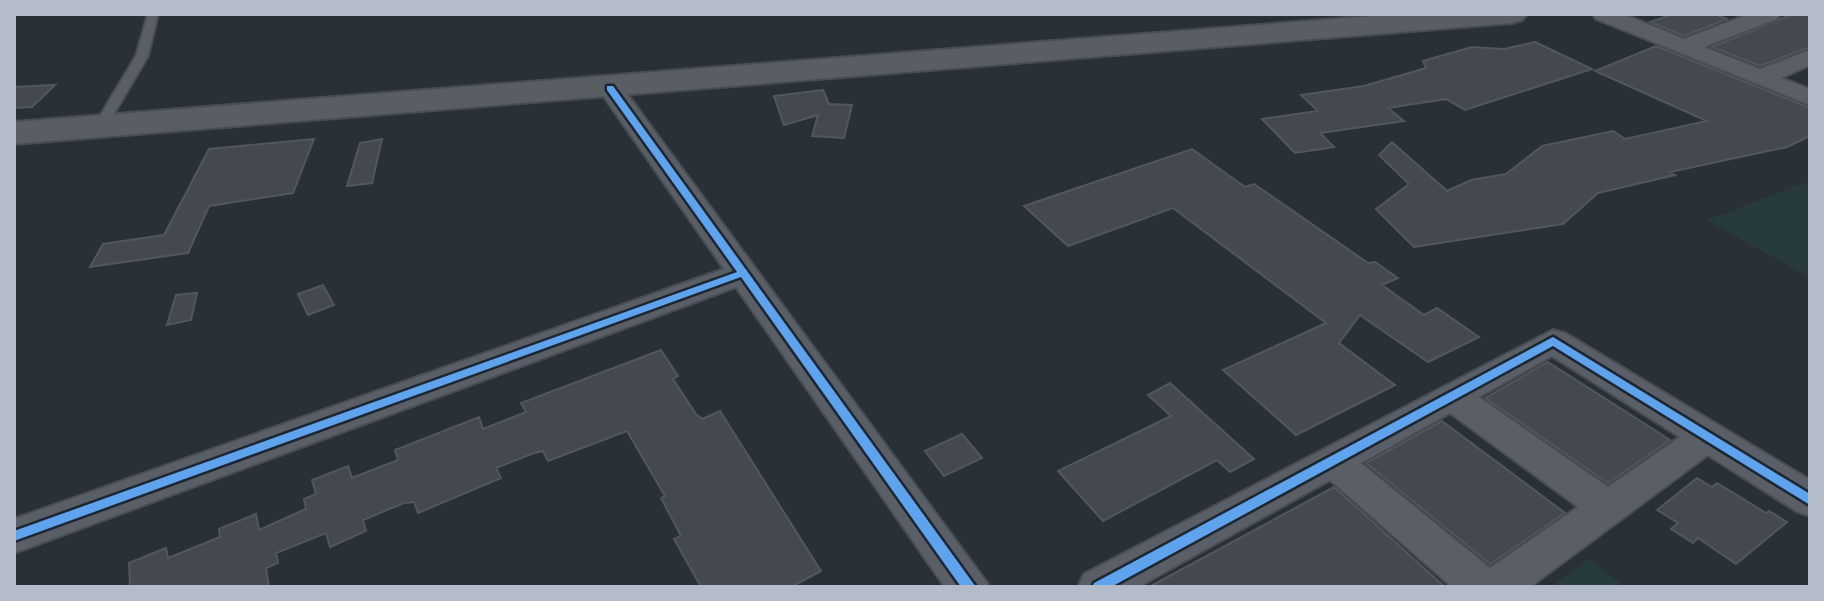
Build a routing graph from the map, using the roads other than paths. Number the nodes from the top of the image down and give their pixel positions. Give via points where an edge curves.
1 (153, 14) edge
2 (1512, 14) edge
3 (1604, 14) edge
4 (1769, 14) edge
5 (1683, 47) junction
6 (1810, 57) edge
7 (1760, 78) junction
8 (610, 88) junction
9 (1810, 98) edge
10 (100, 126) junction
11 (14, 133) edge
12 (741, 274) junction
13 (1452, 396) junction
14 (1707, 437) junction
15 (1332, 460) junction
16 (1810, 500) edge
17 (1608, 508) junction
18 (14, 536) edge
19 (969, 587) edge
20 (1099, 587) edge
21 (1482, 587) edge
22 (1497, 587) edge

1 - 10 lane via 142,56
2 - 8 main road
3 - 5 street
4 - 5 street
5 - 7 street
6 - 7 street
7 - 9 street
8 - 10 main road
8 - 12 street
10 - 11 main road
12 - 18 street
12 - 19 street
13 - 14 street via 1553,341
13 - 15 street
13 - 17 street
14 - 16 street
14 - 17 street
15 - 20 street
15 - 21 street
17 - 22 street

